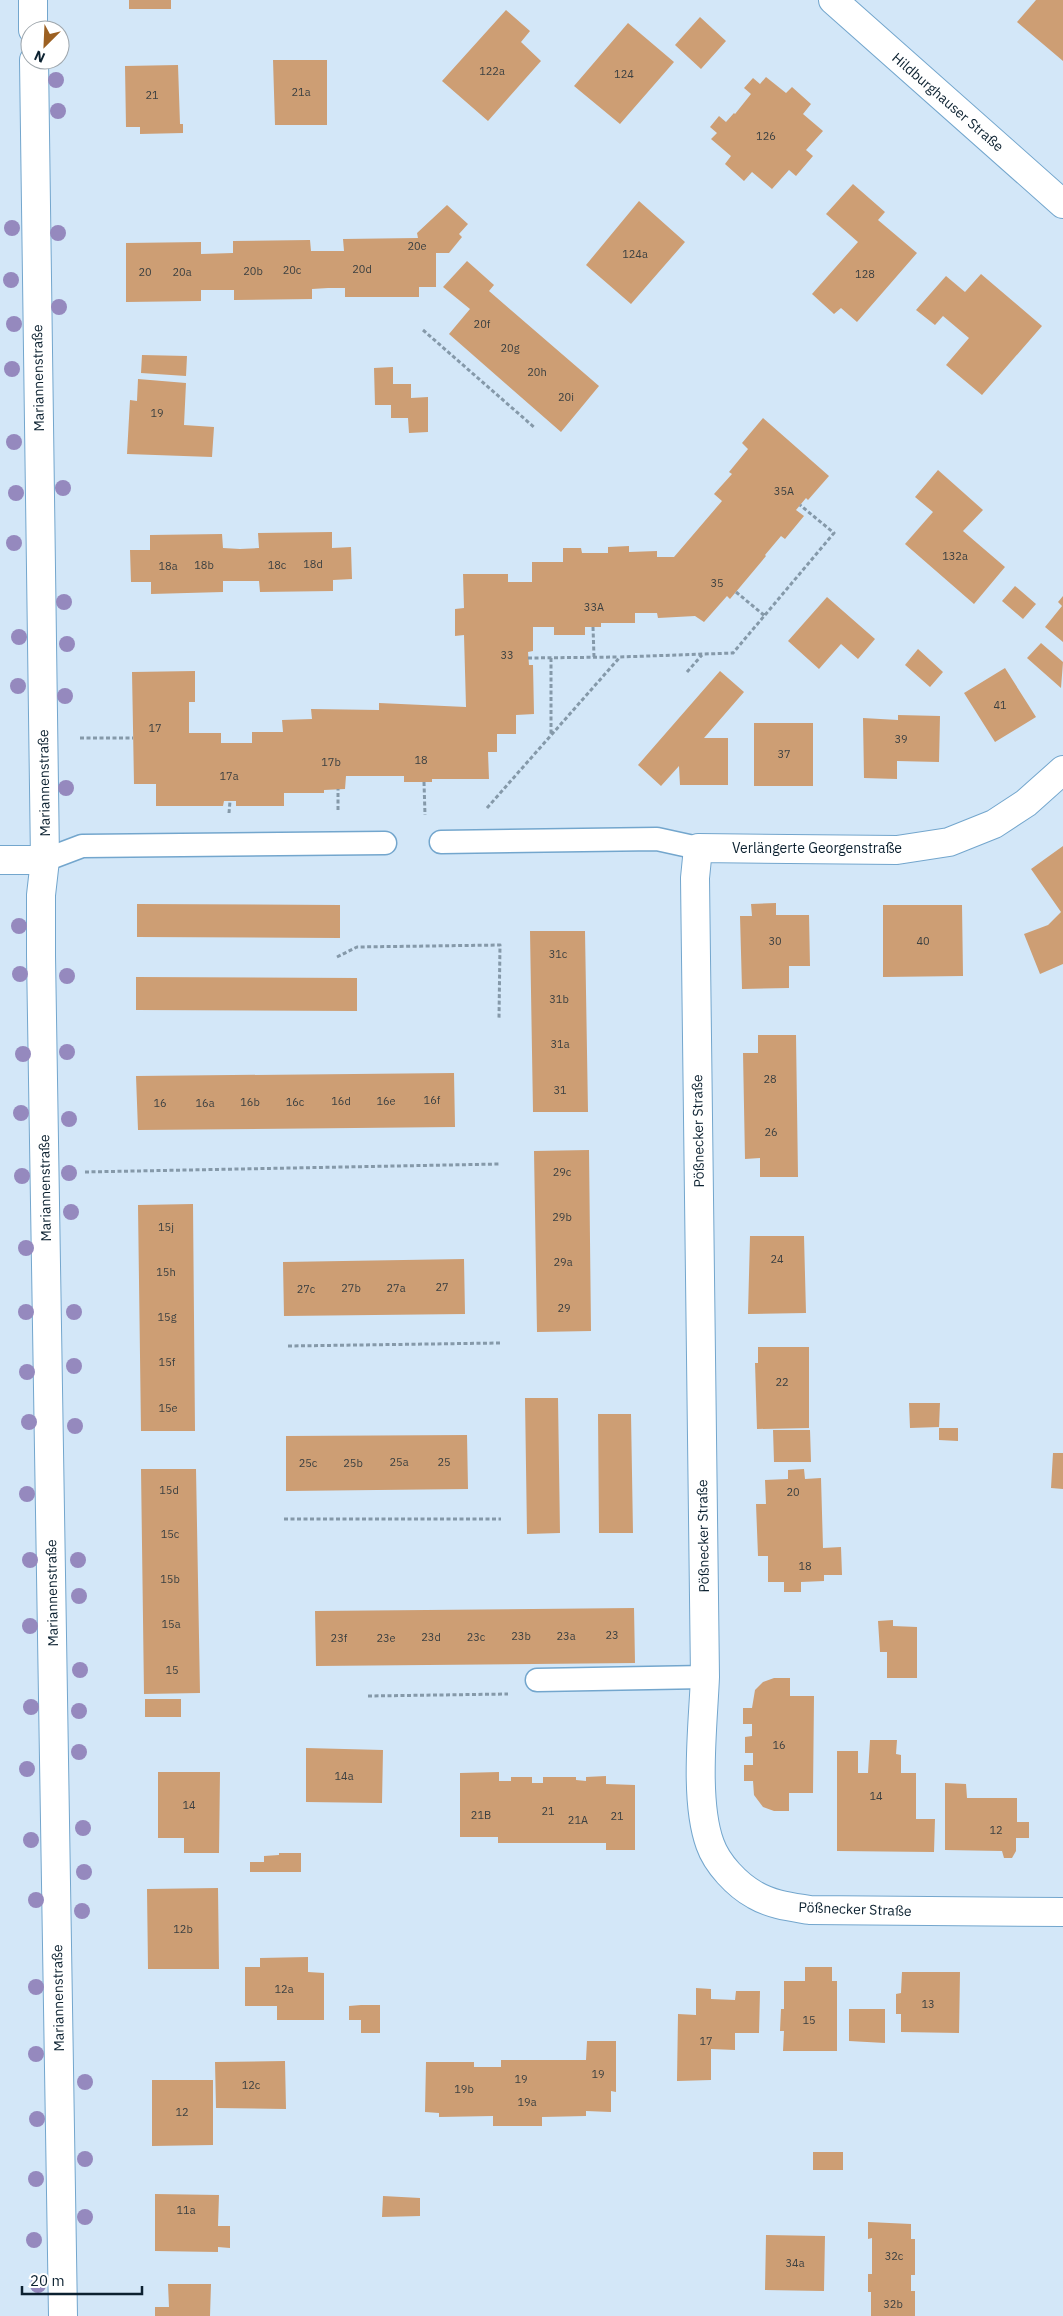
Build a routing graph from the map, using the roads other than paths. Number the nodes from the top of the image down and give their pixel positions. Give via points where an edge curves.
1 (33, 0) edge
2 (833, 0) edge
3 (34, 20) edge
4 (34, 70) edge
5 (1063, 204) edge
6 (1063, 770) edge
7 (441, 842) dead end
8 (385, 843) dead end
9 (698, 848) junction
10 (0, 860) edge
11 (44, 860) junction
12 (705, 1677) junction
13 (537, 1680) road end
14 (1063, 1912) edge
15 (63, 2316) edge

1 - 3 street
2 - 5 street, Hildburghauser Straße
4 - 11 street, Mariannenstraße
6 - 9 street, Verlängerte Georgenstraße via 1026,803 994,824 949,842 898,850
7 - 9 lane via 658,839
8 - 11 lane via 82,846
9 - 12 street, Pößnecker Straße via 695,888
10 - 11 street
11 - 15 street, Mariannenstraße via 41,948
12 - 13 lane
12 - 14 street, Pößnecker Straße via 704,1822 711,1846 737,1881 755,1895 782,1906 810,1910

